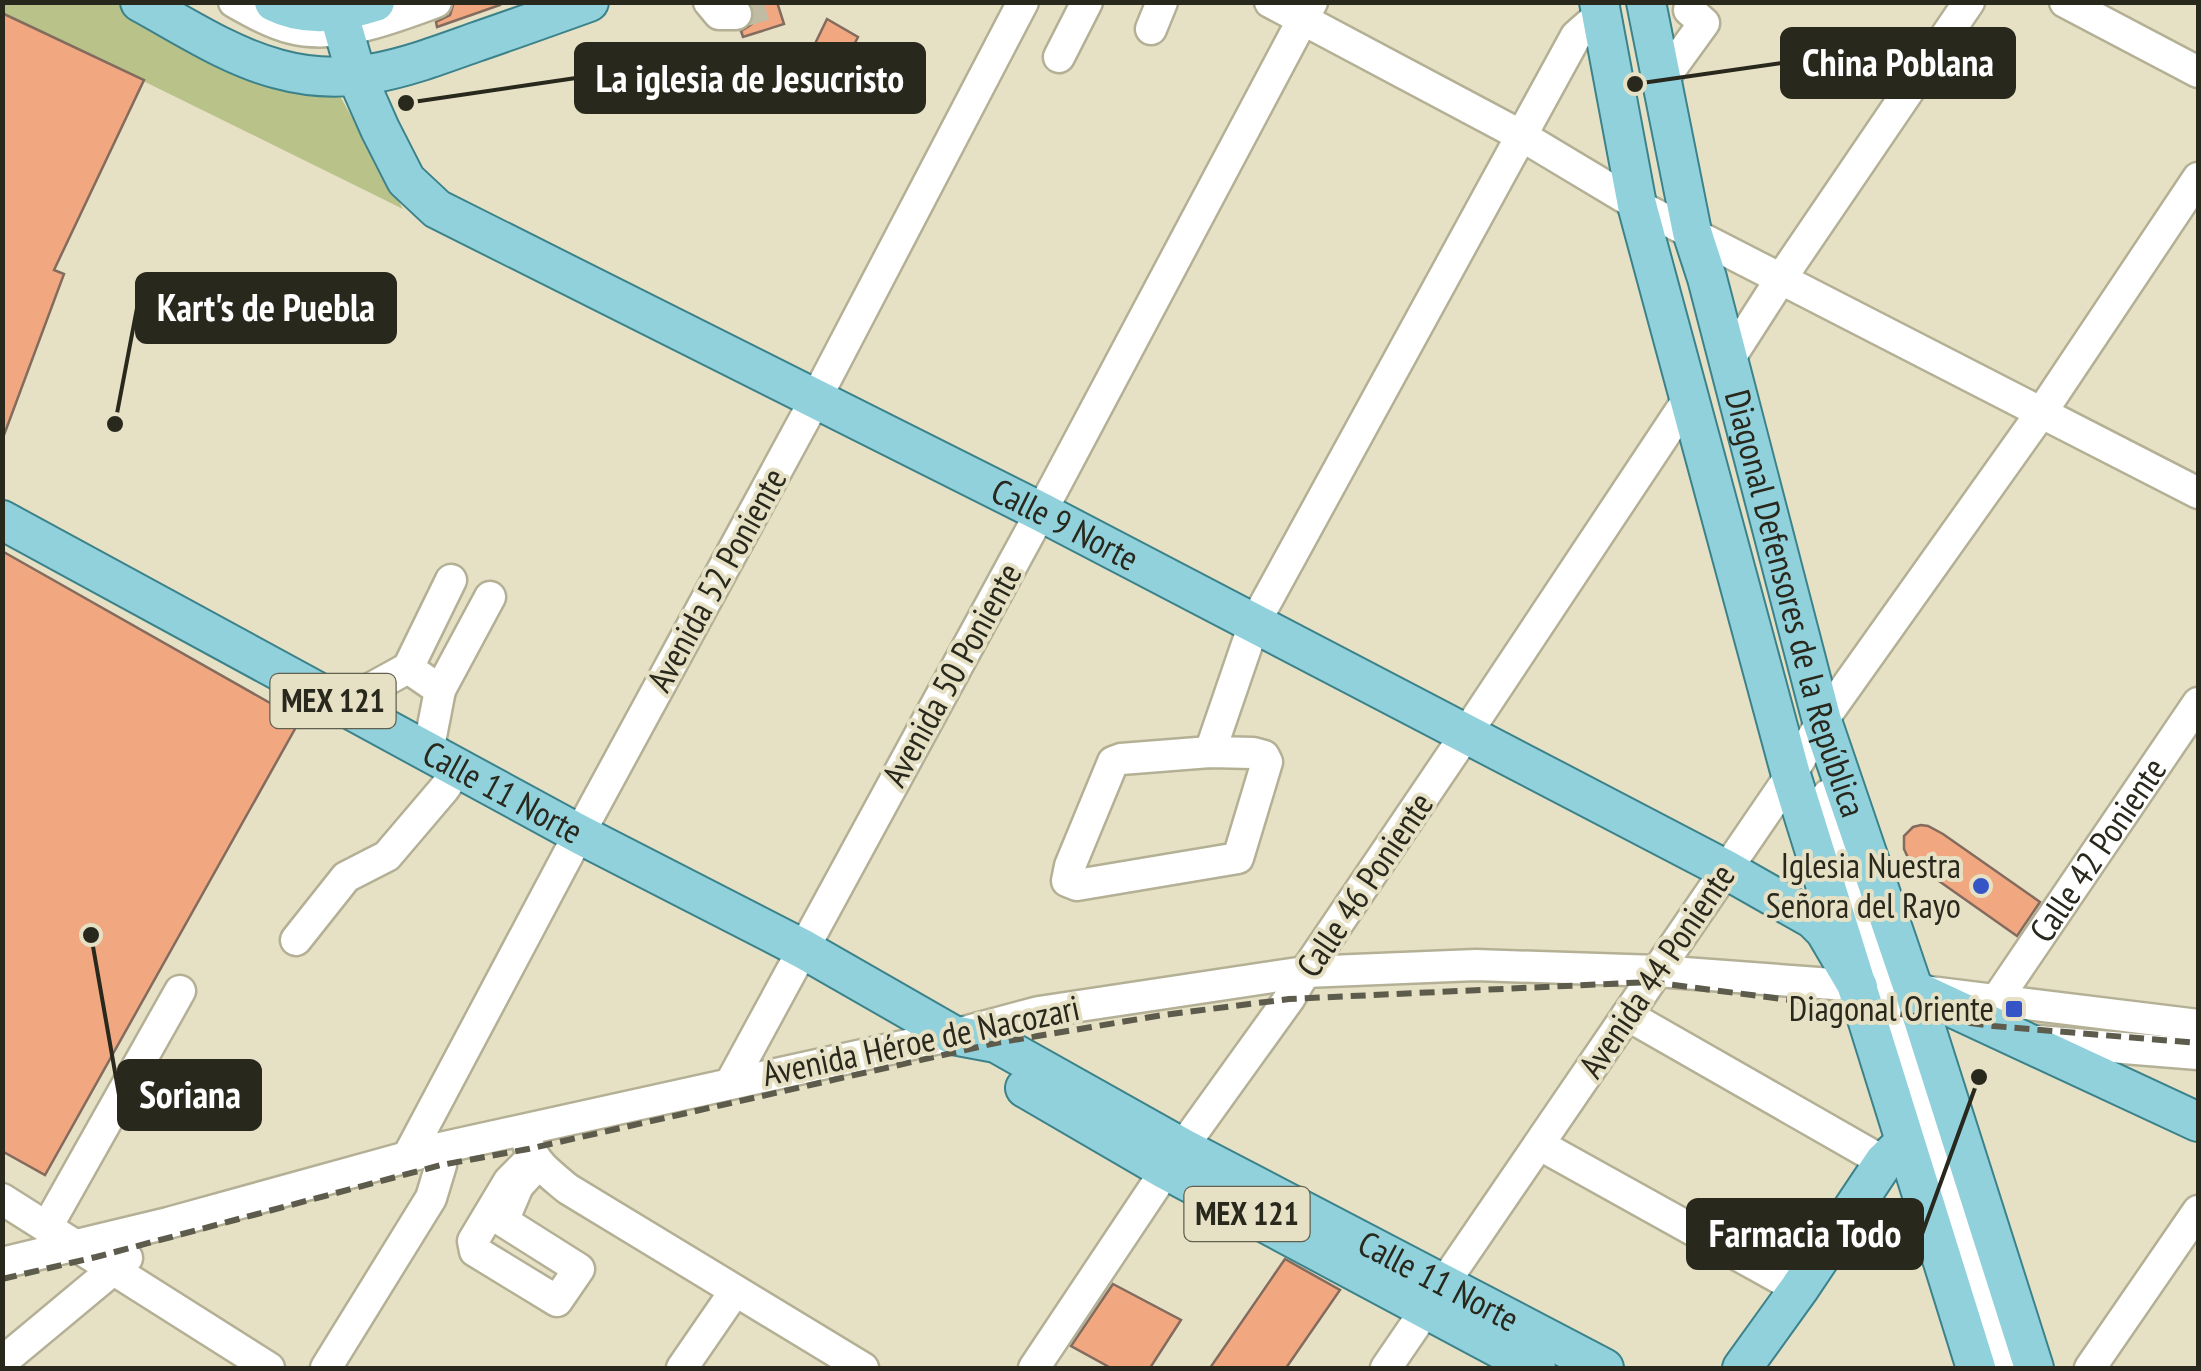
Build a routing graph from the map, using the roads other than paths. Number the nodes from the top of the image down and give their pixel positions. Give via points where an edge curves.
1 (140, 2) edge
2 (162, 2) edge
3 (234, 2) edge
4 (274, 2) edge
5 (436, 2) edge
6 (532, 2) edge
7 (589, 2) edge
8 (1022, 2) edge
9 (1087, 2) edge
10 (1270, 2) edge
11 (1646, 2) edge
12 (1969, 2) edge
13 (2065, 2) edge
14 (1611, 5) edge
15 (1689, 10) dead end
16 (1307, 11) edge
17 (353, 36) edge
18 (1060, 58) dead end
19 (2198, 72) edge
20 (1662, 82) junction
21 (1522, 136) junction
22 (2198, 178) edge
23 (1665, 219) junction
24 (1782, 278) junction
25 (1728, 362) junction
26 (1690, 398) junction
27 (816, 400) junction
28 (2041, 413) junction
29 (2198, 492) edge
30 (1041, 512) junction
31 (2, 520) edge
32 (451, 580) dead end
33 (490, 597) dead end
34 (1254, 624) junction
35 (408, 668) junction
36 (440, 690) junction
37 (336, 702) junction
38 (2198, 703) edge
39 (1466, 734) junction
40 (1806, 750) junction
41 (1210, 752) junction
42 (443, 760) junction
43 (579, 834) junction
44 (1725, 870) junction
45 (296, 940) dead end
46 (803, 949) junction
47 (1658, 971) junction
48 (1305, 972) junction
49 (1883, 988) junction
50 (180, 991) dead end
51 (1997, 999) junction
52 (1627, 1016) junction
53 (2198, 1025) edge
54 (953, 1035) junction
55 (2024, 1040) junction
56 (2198, 1054) edge
57 (731, 1082) junction
58 (2198, 1122) edge
59 (1540, 1144) junction
60 (532, 1150) junction
61 (1895, 1152) junction
62 (422, 1153) junction
63 (1174, 1159) junction
64 (2, 1199) edge
65 (2198, 1211) edge
66 (168, 1222) junction
67 (47, 1227) junction
68 (78, 1245) junction
69 (2, 1262) edge
70 (113, 1269) junction
71 (1798, 1290) junction
72 (735, 1291) junction
73 (1434, 1297) junction
74 (2, 1362) edge
75 (269, 1368) edge
76 (326, 1368) edge
77 (682, 1368) edge
78 (863, 1368) edge
79 (1034, 1368) edge
80 (1386, 1368) edge
81 (1536, 1368) edge
82 (1604, 1368) edge
83 (1742, 1368) edge
84 (1976, 1368) edge
85 (1992, 1368) edge
86 (2011, 1368) edge
87 (2034, 1368) edge
88 (2090, 1368) edge

1 - 17 main road via 245,58 318,78
2 - 17 street via 221,33 318,63
3 - 17 street via 291,28
4 - 17 main road
5 - 17 street
6 - 17 street via 415,45
7 - 17 main road via 398,69
8 - 27 street, Avenida 52 Poniente
9 - 18 street
10 - 16 street
11 - 20 main road, Diagonal Defensores de la República
12 - 24 street
13 - 19 street
14 - 21 street via 1576,36
14 - 23 main road, Diagonal Defensores de la República
15 - 20 street via 1704,23
16 - 21 street
16 - 30 street, Avenida 50 Poniente
17 - 27 main road, Calle 9 Norte via 406,180 437,210
20 - 23 main road, Diagonal Defensores de la República
21 - 23 street
21 - 34 street
22 - 28 street, Avenida 44 Poniente
23 - 24 street
23 - 25 main road, Diagonal Defensores de la República
23 - 26 main road, Diagonal Defensores de la República
23 - 40 street
24 - 25 street
24 - 28 street
25 - 40 main road, Diagonal Defensores de la República
26 - 39 street, Calle 46 Poniente
26 - 40 main road, Diagonal Defensores de la República
27 - 30 main road, Calle 9 Norte
27 - 43 street, Avenida 52 Poniente
28 - 29 street
28 - 40 street, Avenida 44 Poniente
30 - 34 main road, Calle 9 Norte
30 - 46 street, Avenida 50 Poniente
31 - 37 main road, Calle 11 Norte / MEX 121
32 - 35 street
33 - 36 street
34 - 39 main road, Calle 9 Norte
34 - 41 street
35 - 36 street
35 - 37 street
36 - 42 street
37 - 42 main road, Calle 11 Norte / MEX 121
38 - 51 street, Calle 42 Poniente
39 - 44 main road, Calle 9 Norte
39 - 48 street, Calle 46 Poniente
40 - 44 street, Avenida 44 Poniente
40 - 49 main road, Diagonal Defensores de la República
40 - 49 main road, Diagonal Defensores de la República
41 - 41 street via 1113,762 1068,880 1077,885 1238,858 1266,762 1253,753
42 - 43 main road, Calle 11 Norte / MEX 121
42 - 45 street via 444,789 388,856 346,878
43 - 46 main road, Calle 11 Norte / MEX 121
43 - 62 street, Avenida 52 Poniente
44 - 47 street, Avenida 44 Poniente
44 - 49 main road, Calle 9 Norte via 1814,919
46 - 54 main road, Calle 11 Norte / MEX 121
46 - 57 street, Avenida 50 Poniente
47 - 48 street, Avenida Héroe de Nacozari via 1476,965
47 - 49 street, Avenida Héroe de Nacozari
47 - 52 street, Avenida 44 Poniente
48 - 54 street, Avenida Héroe de Nacozari via 1039,1012
48 - 63 street, Calle 46 Poniente
49 - 51 street, Avenida Héroe de Nacozari
49 - 55 main road
49 - 61 main road, Diagonal Defensores de la República
49 - 85 street
49 - 86 street
49 - 87 main road, Diagonal Defensores de la República
50 - 67 street
51 - 53 street, Avenida Héroe de Nacozari
52 - 59 street, Avenida 44 Poniente
52 - 61 street
54 - 57 street, Avenida Héroe de Nacozari
54 - 63 main road, Calle 11 Norte / MEX 121 via 962,1051
55 - 56 street
55 - 58 main road
57 - 60 street, Avenida Héroe de Nacozari
59 - 71 street
59 - 73 street, Avenida 44 Poniente
60 - 60 street via 508,1181 474,1251 557,1301 578,1269 502,1221
60 - 62 street, Avenida Héroe de Nacozari
60 - 72 street via 568,1189
61 - 71 main road
61 - 84 main road, Diagonal Defensores de la República
62 - 66 street, Avenida Héroe de Nacozari
62 - 76 street via 441,1165 431,1198
63 - 73 main road, Calle 11 Norte / MEX 121
63 - 79 street, Calle 46 Poniente
64 - 67 street
65 - 88 street
66 - 68 street, Avenida Héroe de Nacozari
66 - 70 street
67 - 68 street
68 - 69 street, Avenida Héroe de Nacozari
68 - 70 street
70 - 74 street
70 - 75 street
71 - 83 main road
72 - 77 street
72 - 78 street
73 - 80 street, Avenida 44 Poniente
73 - 81 main road, Calle 11 Norte / MEX 121
73 - 82 main road, Calle 11 Norte / MEX 121

